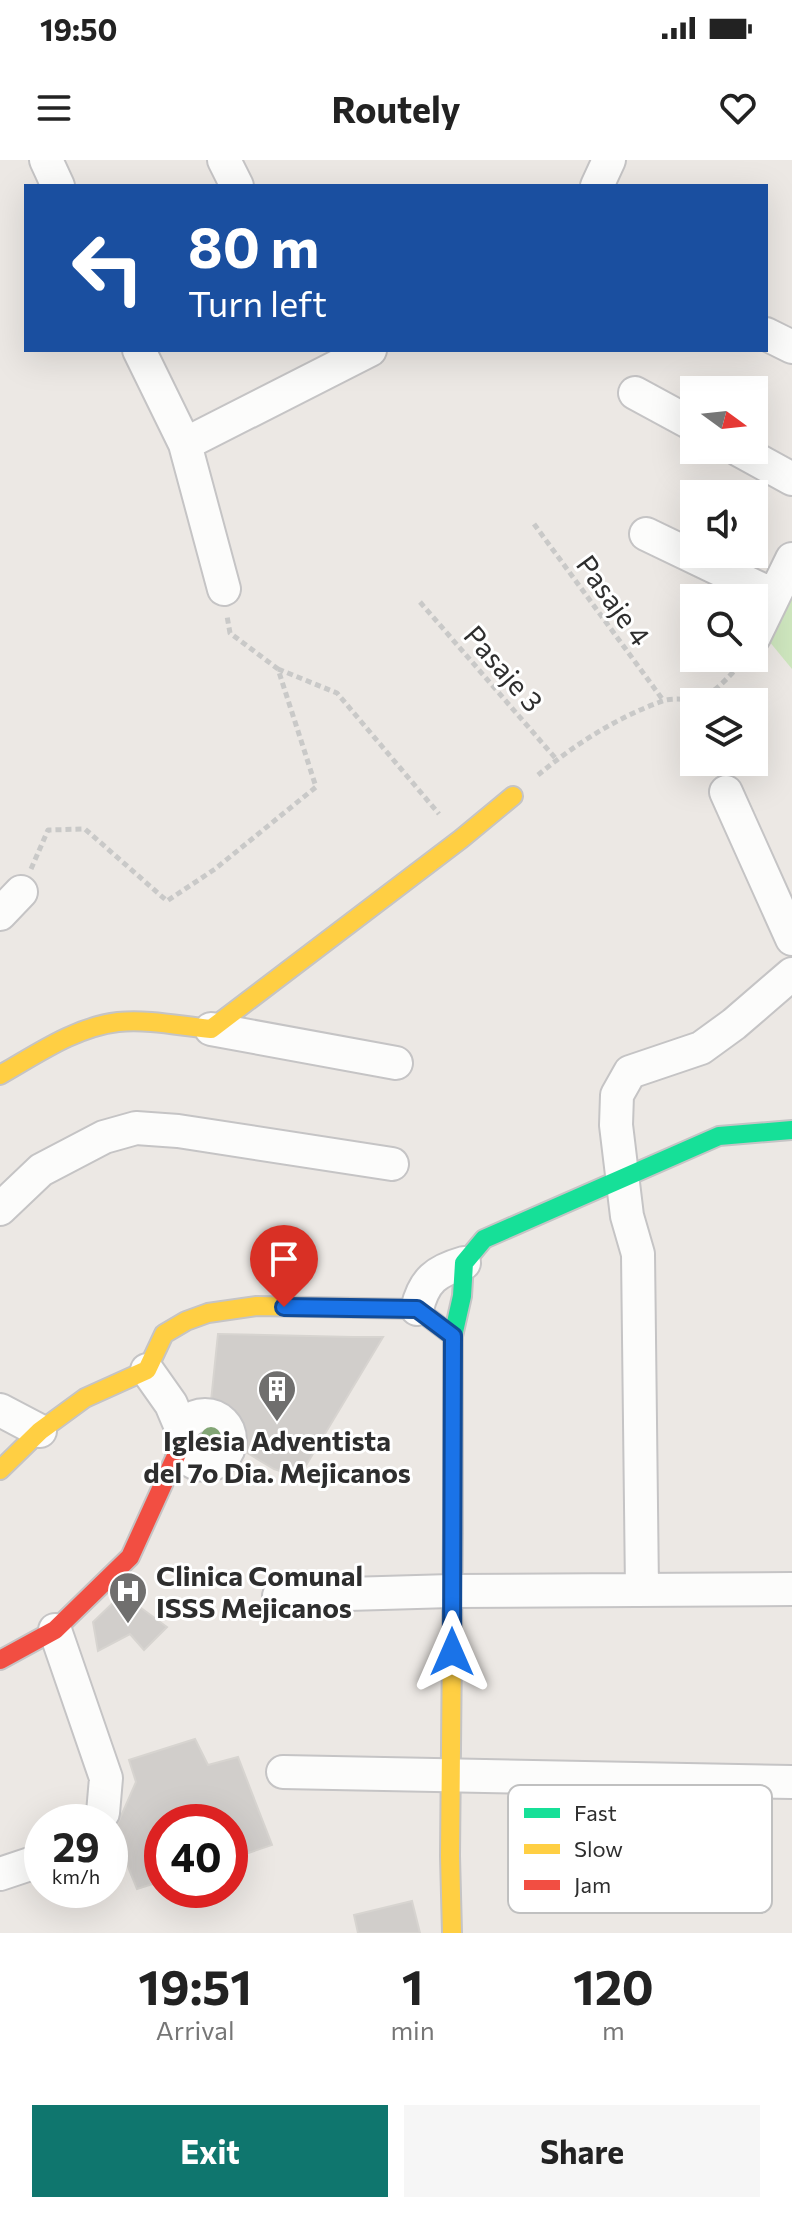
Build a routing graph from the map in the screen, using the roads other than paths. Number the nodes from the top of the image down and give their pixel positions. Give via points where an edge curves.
1 (46, 160) edge
2 (224, 160) edge
3 (609, 160) edge
4 (57, 184) edge
5 (236, 184) edge
6 (598, 184) edge
7 (768, 335) edge
8 (792, 347) edge
9 (140, 352) edge
10 (361, 352) edge
11 (324, 360) edge
12 (635, 393) dead end
13 (680, 417) edge
14 (185, 444) junction
15 (765, 464) edge
16 (792, 479) edge
17 (646, 534) dead end
18 (792, 559) edge
19 (224, 589) road end
20 (773, 595) junction
21 (768, 606) edge
22 (726, 792) dead end
23 (513, 796) road end
24 (792, 939) edge
25 (792, 974) edge
26 (211, 1029) junction
27 (396, 1063) dead end
28 (0, 1075) edge
29 (792, 1130) edge
30 (392, 1164) dead end
31 (622, 1180) junction
32 (0, 1209) edge
33 (464, 1263) junction
34 (417, 1309) junction
35 (453, 1336) junction
36 (147, 1370) junction
37 (0, 1410) edge
38 (40, 1431) junction
39 (181, 1439) joint
40 (0, 1470) edge
41 (792, 1589) edge
42 (642, 1590) junction
43 (451, 1591) junction
44 (279, 1596) dead end
45 (55, 1630) junction
46 (0, 1660) edge
47 (283, 1772) dead end
48 (452, 1775) junction
49 (792, 1782) edge
50 (104, 1804) edge
51 (24, 1866) edge
52 (0, 1874) edge
53 (452, 1933) edge

1 - 4 street
2 - 5 street
3 - 6 street
7 - 8 street
9 - 14 street
10 - 11 street
11 - 14 street
12 - 13 street
14 - 19 street
15 - 16 street
17 - 20 street
18 - 20 street
20 - 21 street
22 - 24 street
23 - 26 street
25 - 31 street via 701,1048 630,1072 617,1095
26 - 27 street
26 - 28 street via 107,1024 76,1034
29 - 31 street via 719,1136
30 - 32 street via 136,1128 104,1137 41,1170
31 - 33 street via 484,1239
31 - 42 street via 638,1254
33 - 34 street via 440,1270 421,1293
33 - 35 street
34 - 35 street
34 - 36 street via 257,1306 208,1313 164,1334
35 - 43 street
36 - 38 street via 85,1398
36 - 39 street via 171,1404
37 - 38 street
38 - 40 street
39 - 45 street via 130,1557
41 - 42 street
42 - 43 street
43 - 44 street
43 - 48 street
45 - 46 street
45 - 50 street via 106,1778
47 - 48 street
48 - 49 street
48 - 53 street
51 - 52 street

